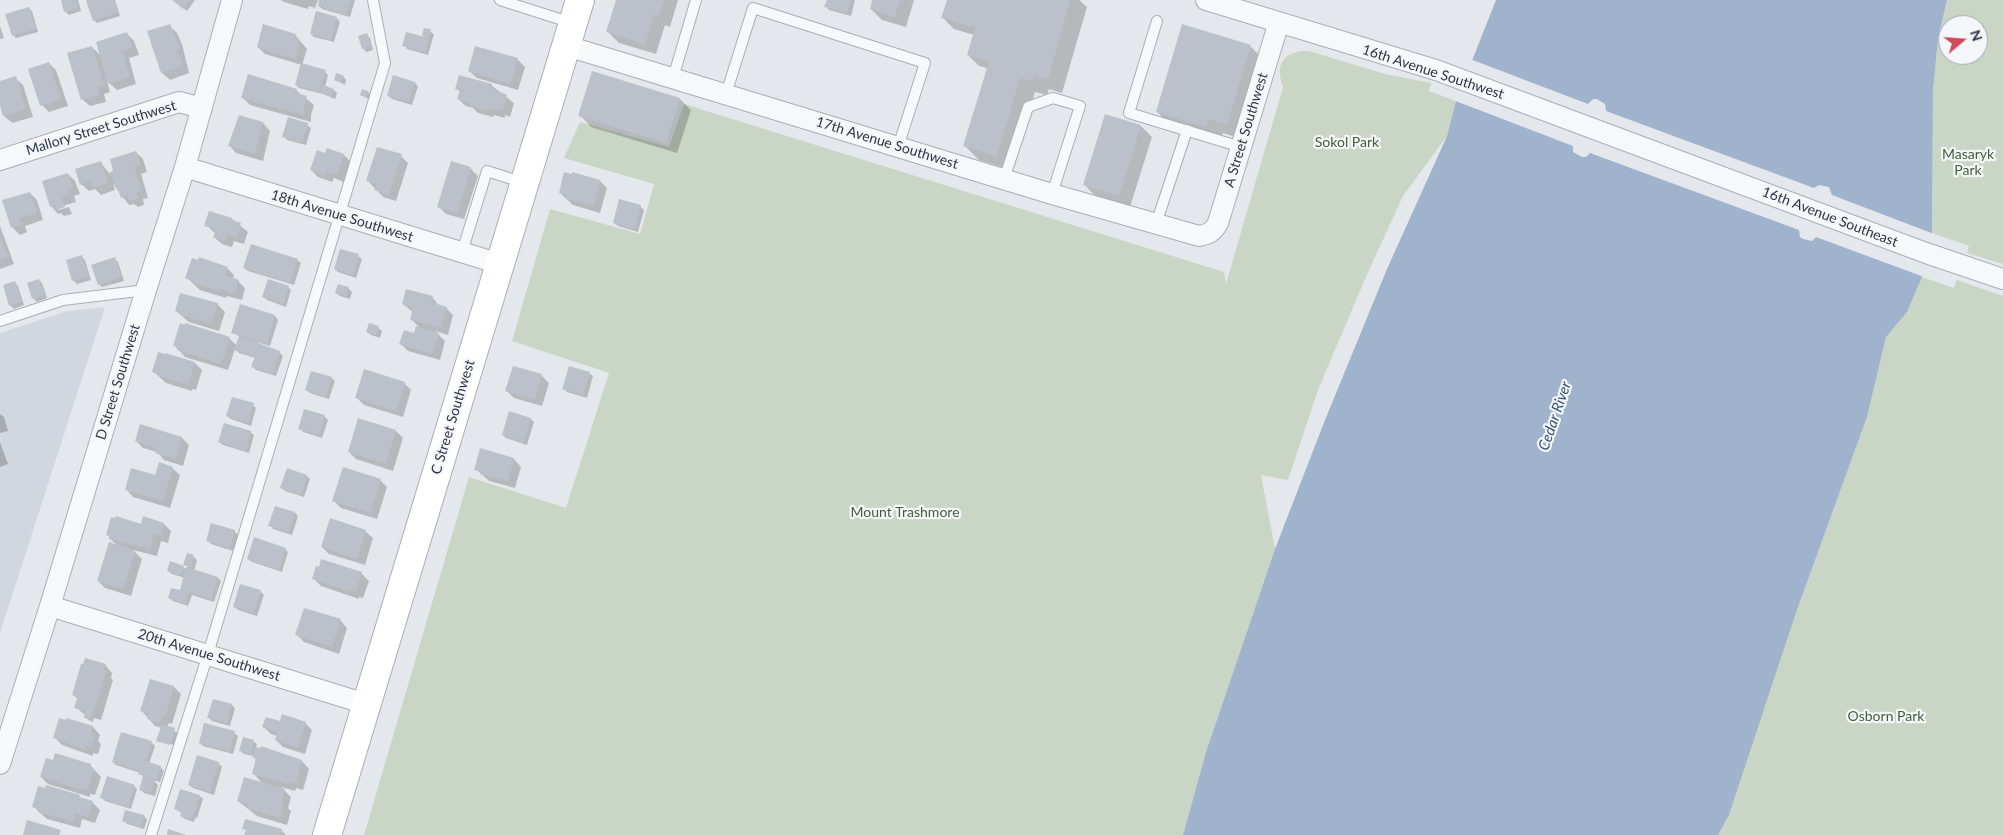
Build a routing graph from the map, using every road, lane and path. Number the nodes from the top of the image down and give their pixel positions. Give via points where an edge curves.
1 (232, 0) edge
2 (373, 0) edge
3 (500, 0) edge
4 (696, 0) edge
5 (1206, 0) edge
6 (1252, 7) edge
7 (1157, 20) dead end
8 (1279, 22) junction
9 (573, 23) edge
10 (673, 78) junction
11 (726, 94) junction
12 (202, 108) junction
13 (1187, 130) junction
14 (898, 147) junction
15 (1241, 147) junction
16 (1658, 151) joint
17 (0, 160) edge
18 (185, 167) junction
19 (1004, 179) junction
20 (524, 183) junction
21 (1052, 194) junction
22 (340, 215) junction
23 (1156, 224) junction
24 (1207, 235) joint
25 (462, 252) junction
26 (500, 264) junction
27 (2003, 279) edge
28 (146, 290) junction
29 (0, 321) edge
30 (50, 606) junction
31 (208, 654) junction
32 (366, 704) junction
33 (1, 755) edge
34 (151, 835) edge
35 (326, 835) edge

1 - 12 street, D Street Southwest
2 - 22 lane via 385,64
3 - 9 lane
4 - 10 lane
5 - 6 street, 16th Avenue Southwest
6 - 8 street, 16th Avenue Southwest
7 - 13 lane via 1129,113
8 - 15 street, A Street Southwest
8 - 16 street, 16th Avenue Southwest via 1436,70
9 - 10 street, 17th Avenue Southwest
9 - 20 main road, C Street Southwest
10 - 11 street, 17th Avenue Southwest
11 - 14 street, 17th Avenue Southwest
11 - 14 lane via 753,8 925,63
12 - 17 street, Mallory Street Southwest via 178,102
12 - 18 street, D Street Southwest
13 - 15 lane
13 - 23 lane
14 - 19 street, 17th Avenue Southwest
15 - 24 street, A Street Southwest via 1218,223
16 - 27 street, 16th Avenue Southeast
18 - 22 street, 18th Avenue Southwest
18 - 28 street, D Street Southwest
19 - 21 street, 17th Avenue Southwest
19 - 21 lane via 1028,107 1053,98 1080,106
20 - 25 lane via 487,172
20 - 26 main road, C Street Southwest
21 - 23 street, 17th Avenue Southwest
22 - 25 street, 18th Avenue Southwest
22 - 31 lane
23 - 24 street, 17th Avenue Southwest via 1194,235
25 - 26 street, 18th Avenue Southwest
26 - 32 main road, C Street Southwest
28 - 29 lane via 63,300
28 - 30 street, D Street Southwest
30 - 31 street, 20th Avenue Southwest
30 - 33 street, D Street Southwest
31 - 32 street, 20th Avenue Southwest
31 - 34 lane
32 - 35 main road, C Street Southwest

